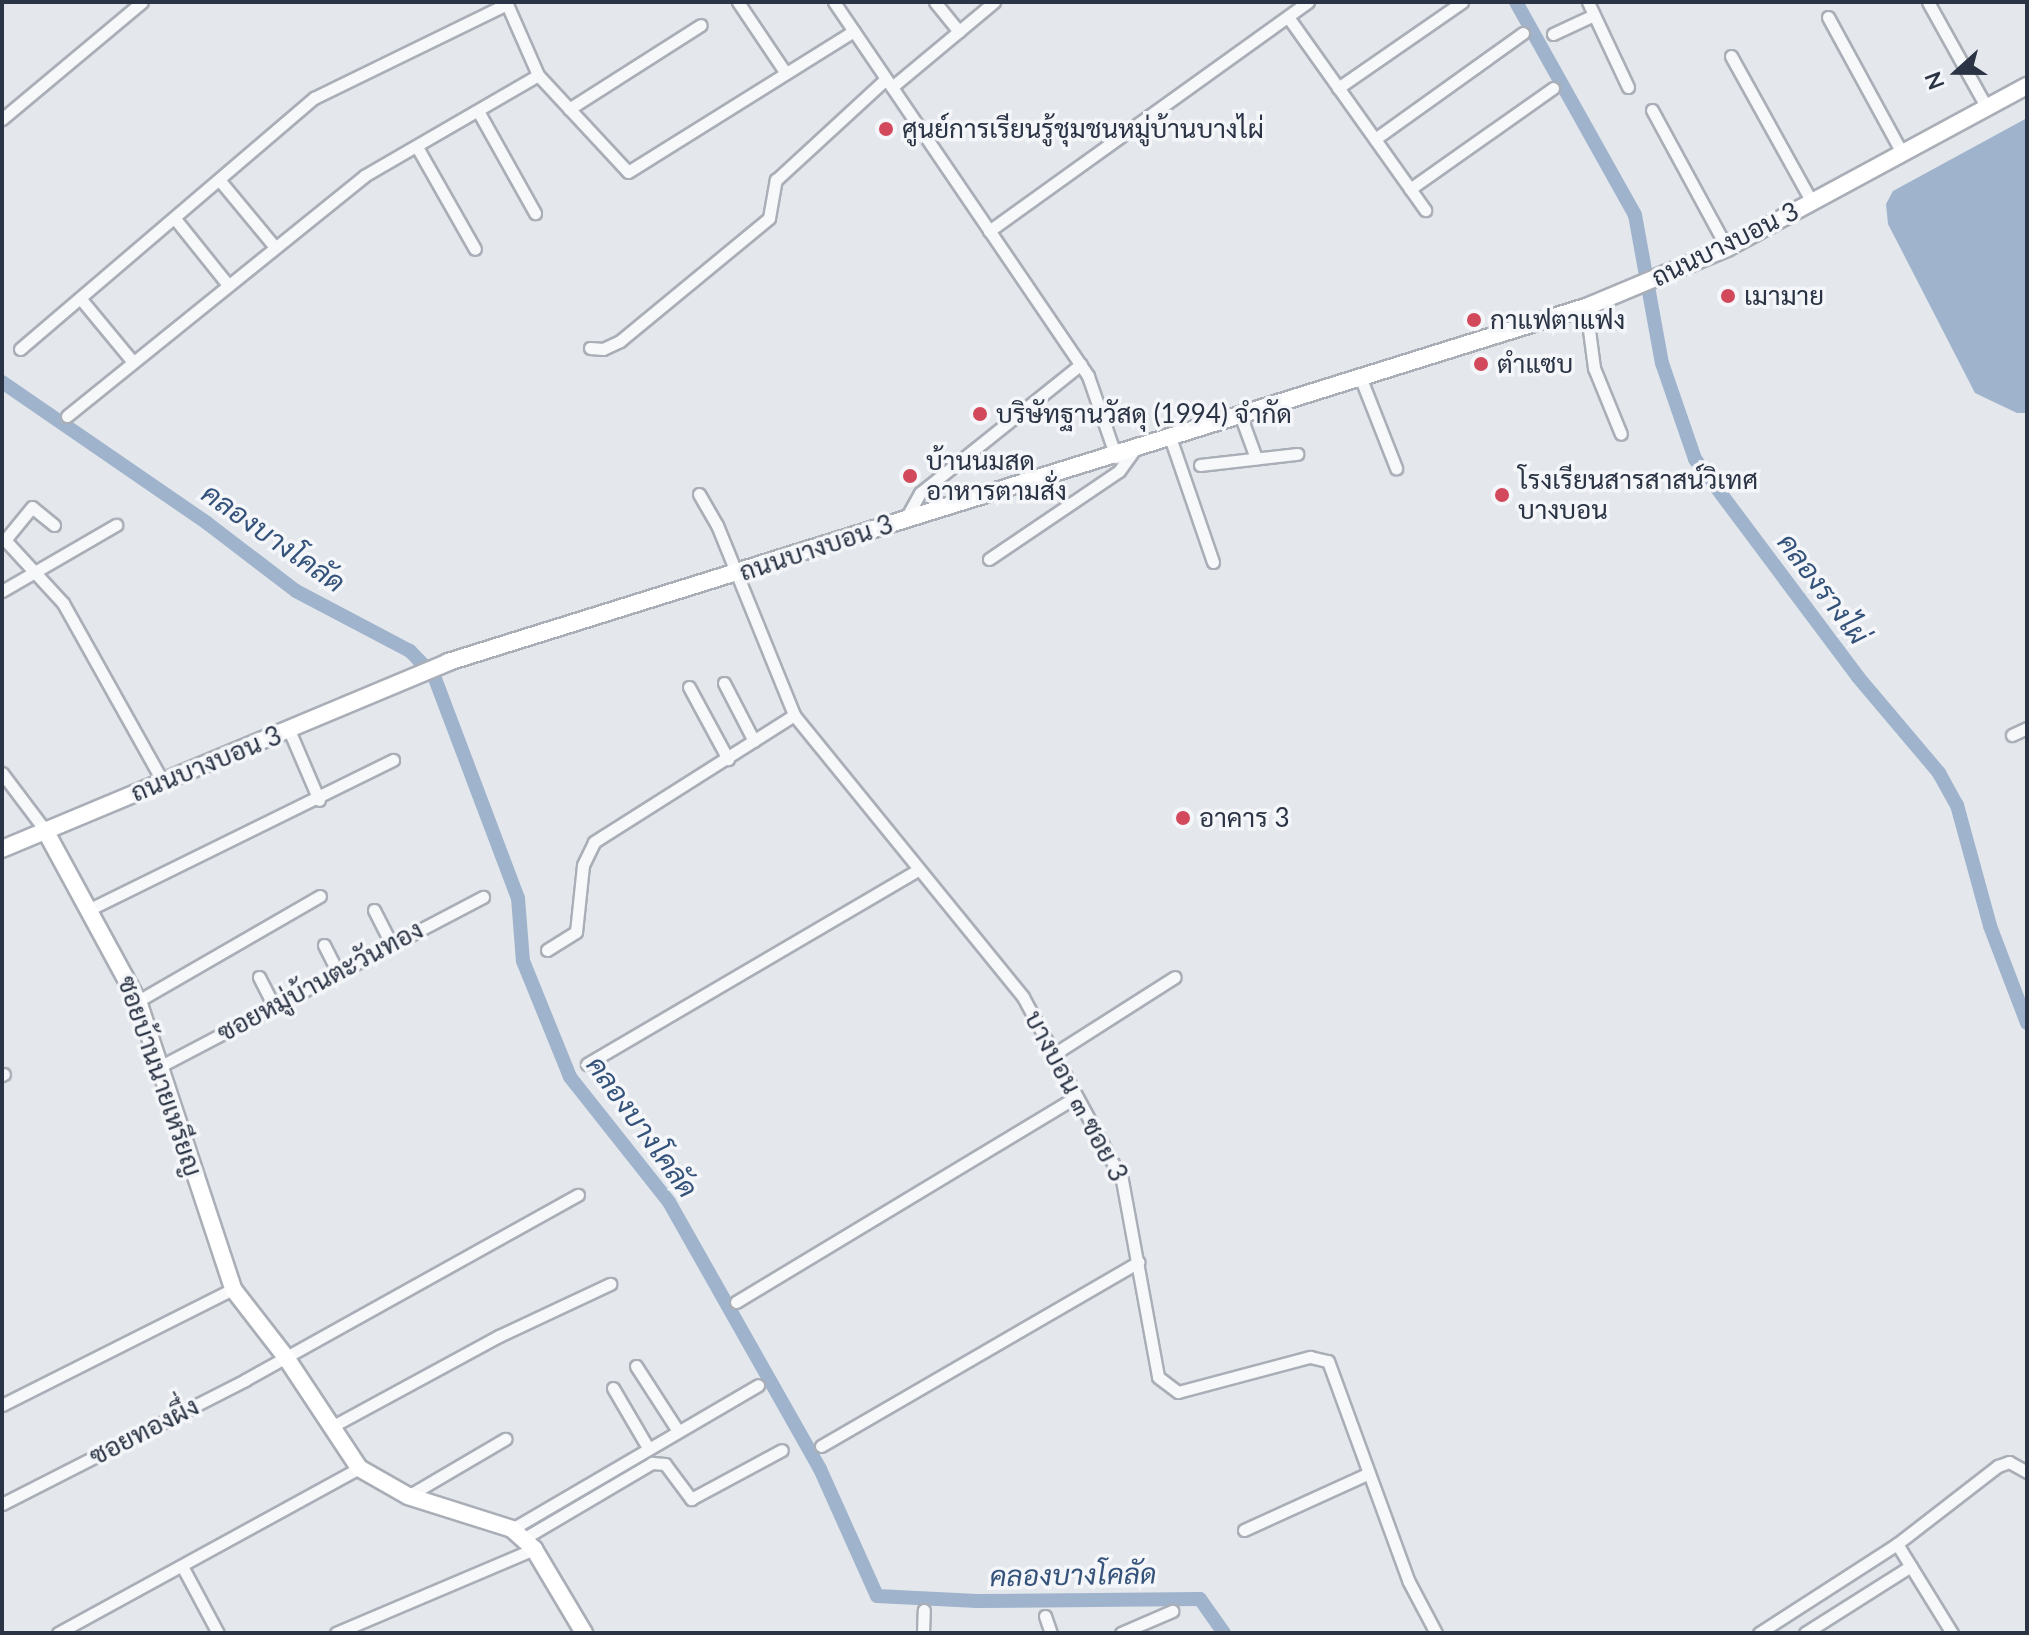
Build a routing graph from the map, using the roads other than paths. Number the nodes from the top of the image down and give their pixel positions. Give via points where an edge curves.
1 (738, 2) edge
2 (834, 2) edge
3 (935, 2) edge
4 (994, 2) edge
5 (1308, 2) edge
6 (1462, 2) edge
7 (1588, 2) edge
8 (1928, 2) edge
9 (507, 3) edge
10 (134, 5) edge
11 (1594, 15) junction
12 (1288, 17) junction
13 (1828, 17) dead end
14 (701, 25) dead end
15 (854, 31) junction
16 (959, 32) junction
17 (1523, 33) dead end
18 (1553, 34) dead end
19 (1731, 56) dead end
20 (785, 72) junction
21 (538, 75) junction
22 (889, 83) junction
23 (2027, 86) edge
24 (1628, 87) dead end
25 (1338, 88) junction
26 (1553, 88) dead end
27 (1987, 108) junction
28 (569, 109) junction
29 (1652, 110) dead end
30 (478, 111) junction
31 (2, 119) edge
32 (1375, 139) junction
33 (417, 147) junction
34 (1902, 153) junction
35 (221, 182) junction
36 (1410, 189) junction
37 (1812, 202) junction
38 (1425, 210) dead end
39 (535, 213) dead end
40 (176, 220) junction
41 (989, 231) junction
42 (275, 247) junction
43 (1727, 248) junction
44 (475, 249) dead end
45 (228, 285) junction
46 (80, 298) junction
47 (1586, 307) junction
48 (590, 348) dead end
49 (20, 349) dead end
50 (133, 362) junction
51 (1081, 364) junction
52 (1361, 379) junction
53 (67, 416) dead end
54 (1241, 417) junction
55 (1621, 434) dead end
56 (1171, 440) junction
57 (1133, 452) junction
58 (1297, 454) dead end
59 (1116, 457) junction
60 (1256, 458) junction
61 (1200, 465) dead end
62 (1396, 468) dead end
63 (699, 494) dead end
64 (905, 520) junction
65 (54, 525) dead end
66 (116, 525) dead end
67 (989, 559) dead end
68 (1213, 562) dead end
69 (39, 572) junction
70 (734, 574) junction
71 (2, 591) edge
72 (724, 683) dead end
73 (689, 687) dead end
74 (794, 715) junction
75 (2027, 728) edge
76 (289, 730) junction
77 (2012, 735) dead end
78 (754, 741) junction
79 (728, 759) junction
80 (393, 760) dead end
81 (2, 773) edge
82 (163, 782) junction
83 (319, 800) junction
84 (45, 830) junction
85 (2, 849) edge
86 (918, 870) junction
87 (320, 896) dead end
88 (483, 897) dead end
89 (88, 910) junction
90 (374, 910) dead end
91 (391, 943) junction
92 (324, 945) dead end
93 (547, 950) dead end
94 (337, 970) junction
95 (259, 977) dead end
96 (1175, 977) dead end
97 (138, 1001) junction
98 (272, 1003) junction
99 (1054, 1054) junction
100 (587, 1064) dead end
101 (159, 1067) junction
102 (1076, 1097) junction
103 (578, 1195) dead end
104 (1139, 1262) junction
105 (610, 1284) dead end
106 (233, 1289) junction
107 (736, 1302) dead end
108 (285, 1356) junction
109 (636, 1366) dead end
110 (758, 1385) dead end
111 (613, 1388) dead end
112 (2, 1405) edge
113 (333, 1426) junction
114 (678, 1431) junction
115 (505, 1439) dead end
116 (821, 1446) dead end
117 (648, 1448) junction
118 (782, 1450) dead end
119 (359, 1468) junction
120 (2027, 1472) edge
121 (1369, 1473) junction
122 (408, 1496) junction
123 (2, 1504) edge
124 (1244, 1530) dead end
125 (523, 1539) junction
126 (1897, 1544) junction
127 (182, 1566) junction
128 (1911, 1566) junction
129 (924, 1610) dead end
130 (1172, 1611) dead end
131 (1045, 1616) dead end
132 (1823, 1621) junction
133 (80, 1628) edge
134 (58, 1633) edge
135 (218, 1633) edge
136 (336, 1633) edge
137 (584, 1633) edge
138 (923, 1633) edge
139 (1051, 1633) edge
140 (1121, 1633) edge
141 (1436, 1633) edge
142 (1759, 1633) edge
143 (1805, 1633) edge
144 (1831, 1633) edge
145 (1952, 1633) edge

1 - 20 street
2 - 15 street
3 - 16 street
4 - 16 street
5 - 12 street
6 - 25 street
7 - 11 street
8 - 27 street
9 - 21 street
9 - 35 street via 314,98
10 - 31 street
11 - 18 street
11 - 24 street
12 - 25 street
12 - 41 street
13 - 34 street
14 - 28 street
15 - 20 street
15 - 22 street
16 - 22 street
17 - 32 street
19 - 37 street
20 - 28 street via 633,172
21 - 28 street
21 - 30 street
22 - 41 street
22 - 48 street via 776,180 769,218 620,341
23 - 27 main road, ถนนบางบอน 3
25 - 32 street
26 - 36 street
27 - 34 main road, ถนนบางบอน 3
29 - 43 street
30 - 33 street
30 - 39 street
32 - 36 street
33 - 42 street via 364,176
33 - 44 street
34 - 37 main road, ถนนบางบอน 3
35 - 40 street
35 - 42 street
36 - 38 street
37 - 43 main road, ถนนบางบอน 3
40 - 45 street
40 - 46 street
41 - 51 street
42 - 45 street
43 - 47 main road, ถนนบางบอน 3
45 - 50 street
46 - 49 street
46 - 50 street
47 - 52 main road, ถนนบางบอน 3
47 - 55 street via 1594,368
50 - 53 street
51 - 59 street
51 - 64 street via 920,493
52 - 54 main road, ถนนบางบอน 3
52 - 62 street
54 - 56 main road, ถนนบางบอน 3
54 - 60 street
56 - 57 main road, ถนนบางบอน 3
56 - 68 street
57 - 59 main road, ถนนบางบอน 3
57 - 67 street via 1119,471
58 - 60 street
59 - 64 main road, ถนนบางบอน 3
60 - 61 street
63 - 70 street, บางบอน ๓ ซอย 3 via 717,525
64 - 70 main road, ถนนบางบอน 3
65 - 69 street via 32,507 5,538
66 - 69 street
69 - 71 street
69 - 82 street via 63,603
70 - 74 street, บางบอน ๓ ซอย 3
70 - 76 main road, ถนนบางบอน 3 via 448,662
72 - 78 street
73 - 79 street
74 - 78 street
74 - 86 street, บางบอน ๓ ซอย 3
75 - 77 street
76 - 82 main road, ถนนบางบอน 3
76 - 83 street
78 - 79 street
79 - 93 street via 594,842 583,865 576,932
80 - 83 street
81 - 84 street
82 - 84 main road, ถนนบางบอน 3
83 - 89 street
84 - 85 main road, ถนนบางบอน 3
84 - 89 main road, ซอยบ้านนายเหรียญ
86 - 99 street, บางบอน ๓ ซอย 3 via 1023,997
86 - 100 street
87 - 97 street
88 - 91 street, ซอยหมู่บ้านตะวันทอง
89 - 97 main road, ซอยบ้านนายเหรียญ
90 - 91 street
91 - 94 street, ซอยหมู่บ้านตะวันทอง
92 - 94 street
94 - 98 street, ซอยหมู่บ้านตะวันทอง
95 - 98 street
96 - 99 street
97 - 101 main road, ซอยบ้านนายเหรียญ
98 - 101 street, ซอยหมู่บ้านตะวันทอง
99 - 102 street, บางบอน ๓ ซอย 3
101 - 106 main road, ซอยบ้านนายเหรียญ
102 - 104 street, บางบอน ๓ ซอย 3 via 1126,1189
102 - 107 street
103 - 108 street, ซอยทองผึ่ง
104 - 116 street
104 - 121 street, บางบอน ๓ ซอย 3 via 1158,1377 1165,1387 1178,1392 1323,1358
105 - 113 street via 499,1336
106 - 108 main road, ซอยบ้านนายเหรียญ
106 - 112 street
108 - 113 main road, ซอยบ้านนายเหรียญ
108 - 123 street, ซอยทองผึ่ง
109 - 114 street
110 - 114 street
111 - 117 street
113 - 119 main road, ซอยบ้านนายเหรียญ
114 - 117 street
115 - 122 street
117 - 125 street
118 - 125 street via 691,1499 665,1464 652,1463
119 - 122 main road, ซอยบ้านนายเหรียญ
119 - 127 street
120 - 126 street via 2009,1462 1998,1466
121 - 124 street
121 - 141 street, บางบอน ๓ ซอย 3 via 1409,1582
122 - 125 main road, ซอยบ้านนายเหรียญ
125 - 136 street
125 - 137 main road
126 - 128 street
126 - 142 street
127 - 133 street
127 - 135 street
128 - 132 street
128 - 145 street
129 - 138 street
130 - 140 street
131 - 139 street
132 - 143 street
132 - 144 street
133 - 134 street

